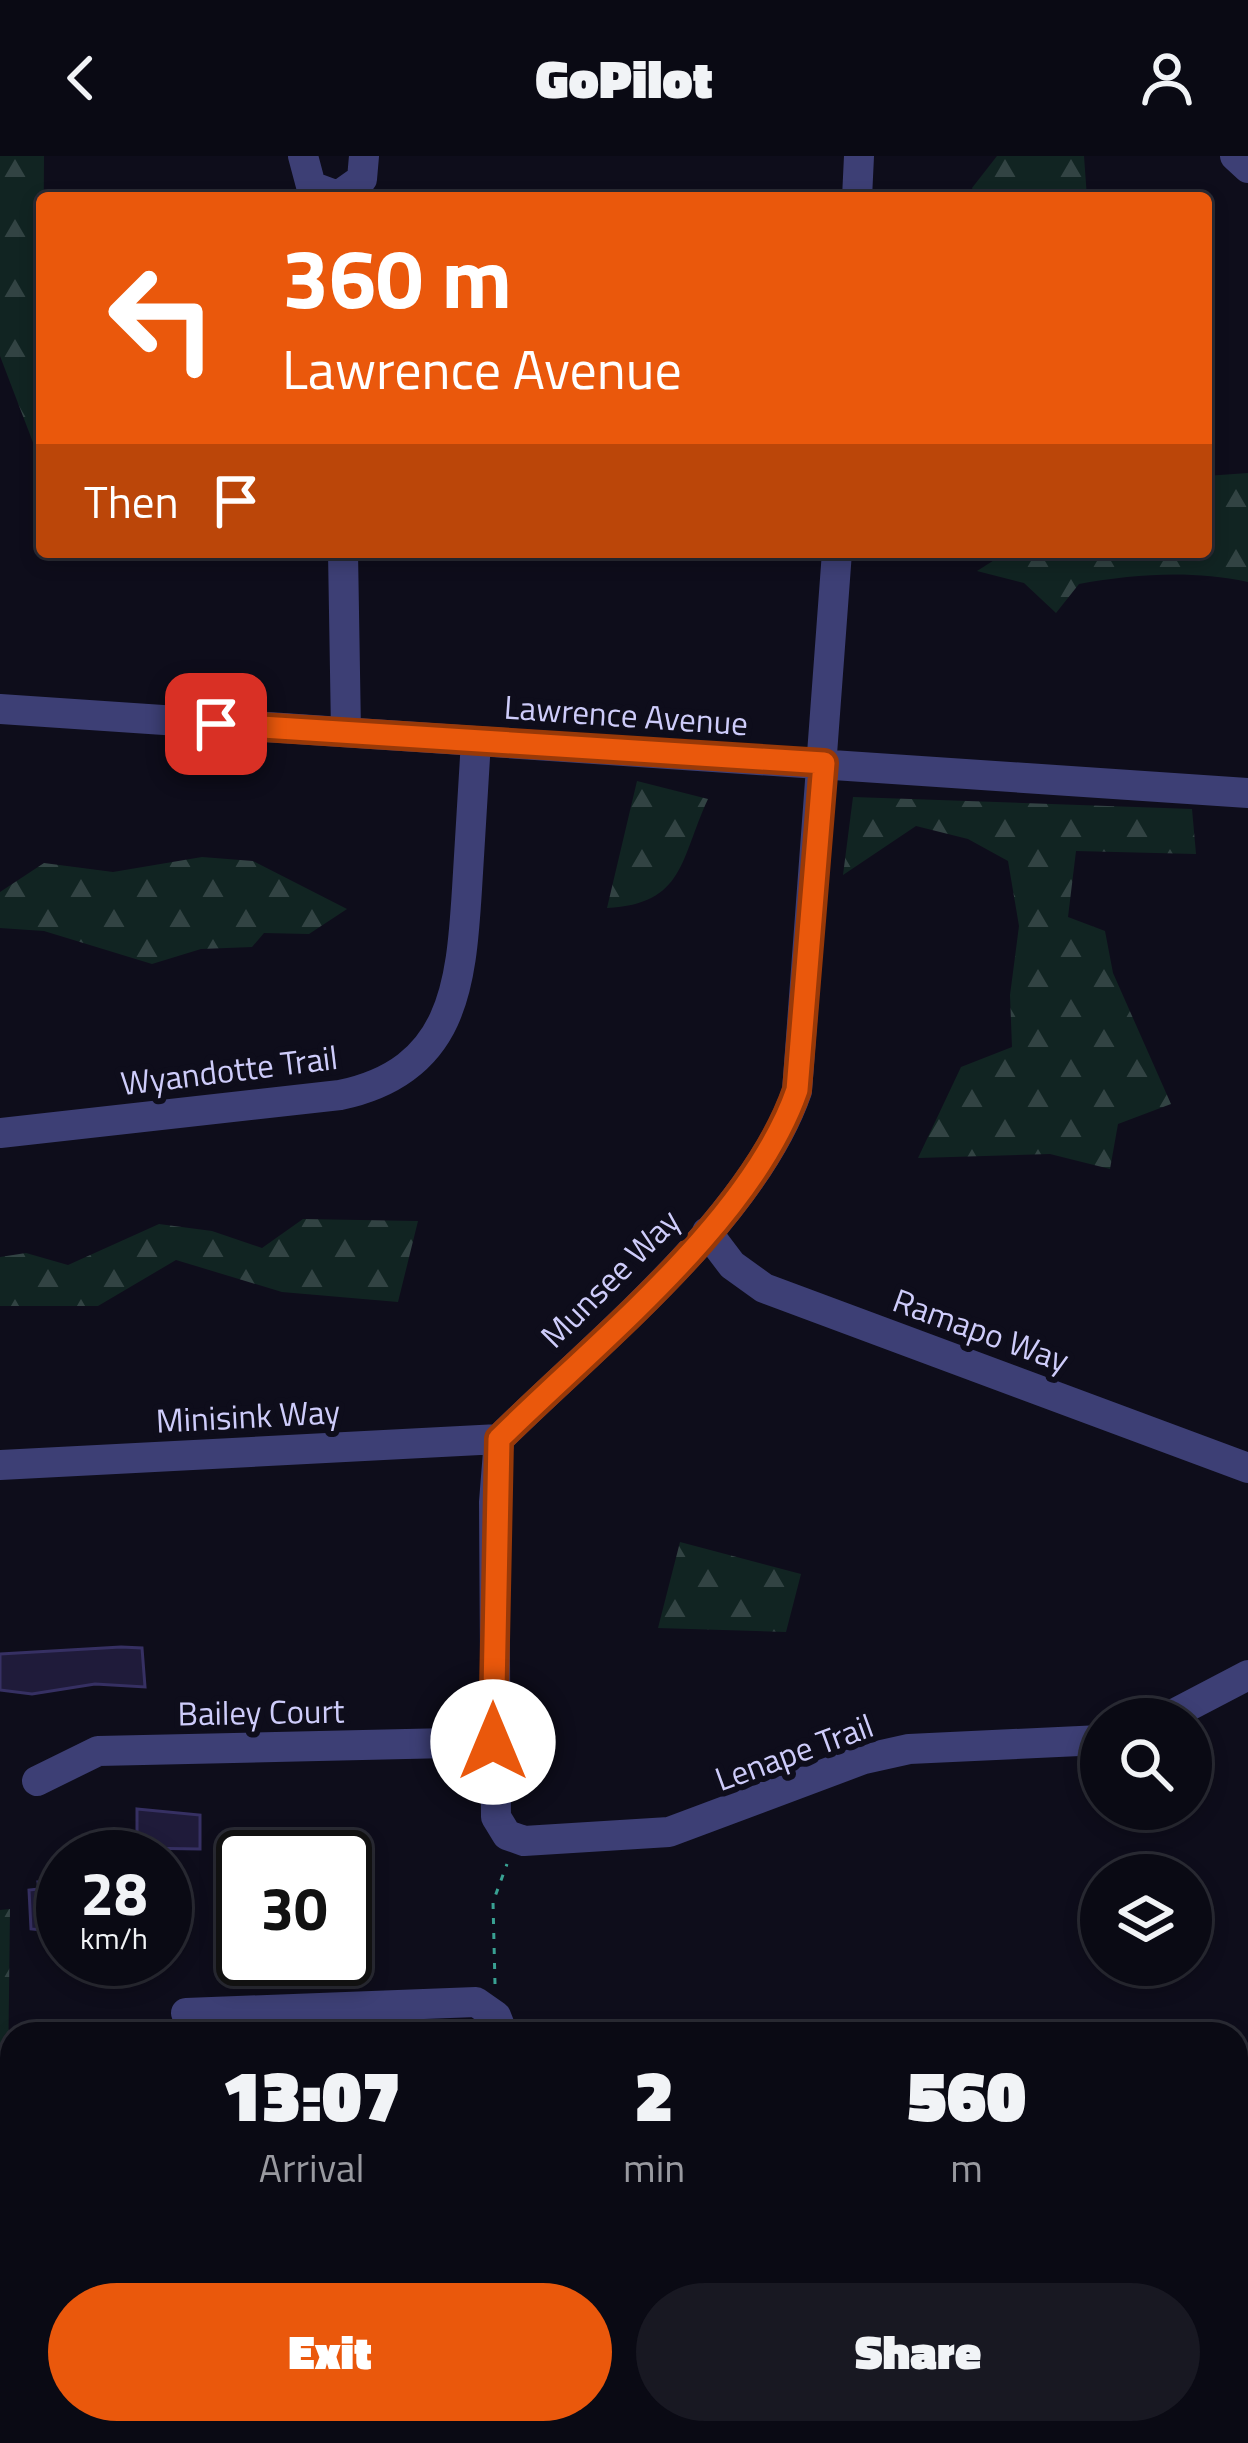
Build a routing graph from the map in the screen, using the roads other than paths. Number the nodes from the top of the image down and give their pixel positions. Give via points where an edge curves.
1 (303, 156) edge
2 (364, 156) edge
3 (859, 156) edge
4 (1235, 156) edge
5 (1248, 168) edge
6 (325, 192) edge
7 (345, 192) edge
8 (857, 192) edge
9 (343, 558) edge
10 (836, 558) edge
11 (0, 709) edge
12 (346, 733) junction
13 (476, 741) junction
14 (824, 763) junction
15 (1248, 793) edge
16 (0, 1133) edge
17 (707, 1232) junction
18 (499, 1439) junction
19 (0, 1465) edge
20 (1248, 1468) edge
21 (1248, 1676) edge
22 (1205, 1698) edge
23 (1080, 1741) edge
24 (493, 1742) junction
25 (37, 1781) dead end
26 (186, 2013) dead end
27 (497, 2022) edge

1 - 6 street via 310,186
2 - 7 street via 362,179
3 - 8 street
4 - 5 street
9 - 12 street
10 - 14 street, Munsee Way
11 - 12 street, Lawrence Avenue
12 - 13 street, Lawrence Avenue
13 - 14 street, Lawrence Avenue
13 - 16 street, Wyandotte Trail via 462,975 441,1029 410,1064 340,1095
14 - 15 street, Lawrence Avenue
14 - 17 street, Munsee Way via 797,1090 760,1170
17 - 18 street, Munsee Way
17 - 20 street, Ramapo Way via 764,1288
18 - 19 street, Minisink Way
18 - 24 street
21 - 22 street
23 - 24 street, Lenape Trail via 909,1749 669,1832 515,1838 496,1817
24 - 25 street, Bailey Court via 98,1751
26 - 27 street via 476,2002

